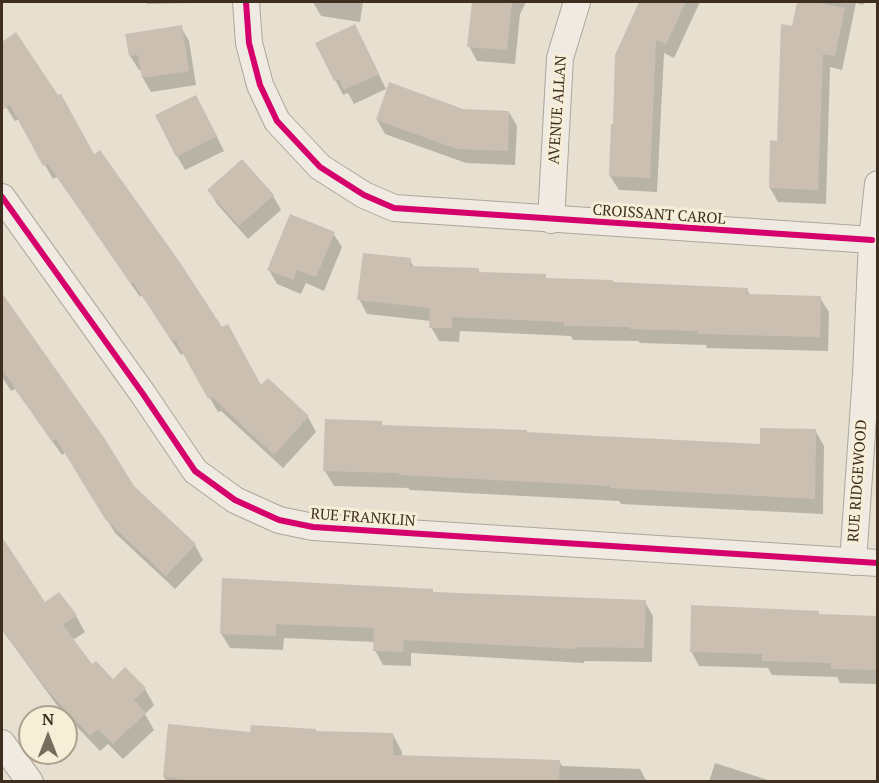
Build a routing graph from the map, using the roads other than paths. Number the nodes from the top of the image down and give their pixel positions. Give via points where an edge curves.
1 (246, 2) edge
2 (577, 2) edge
3 (878, 184) edge
4 (2, 197) edge
5 (551, 220) junction
6 (872, 240) junction
7 (865, 563) edge
8 (2, 743) edge
9 (30, 782) edge

1 - 5 street, CROISSANT CAROL via 249,43 260,85 277,122 320,167 364,195 394,208
2 - 5 street, AVENUE ALLAN via 560,58
3 - 6 street, RUE RIDGEWOOD
4 - 7 street, RUE FRANKLIN via 195,471 235,500 279,520 313,527
5 - 6 street, CROISSANT CAROL
6 - 7 street, RUE RIDGEWOOD via 866,375
8 - 9 street

